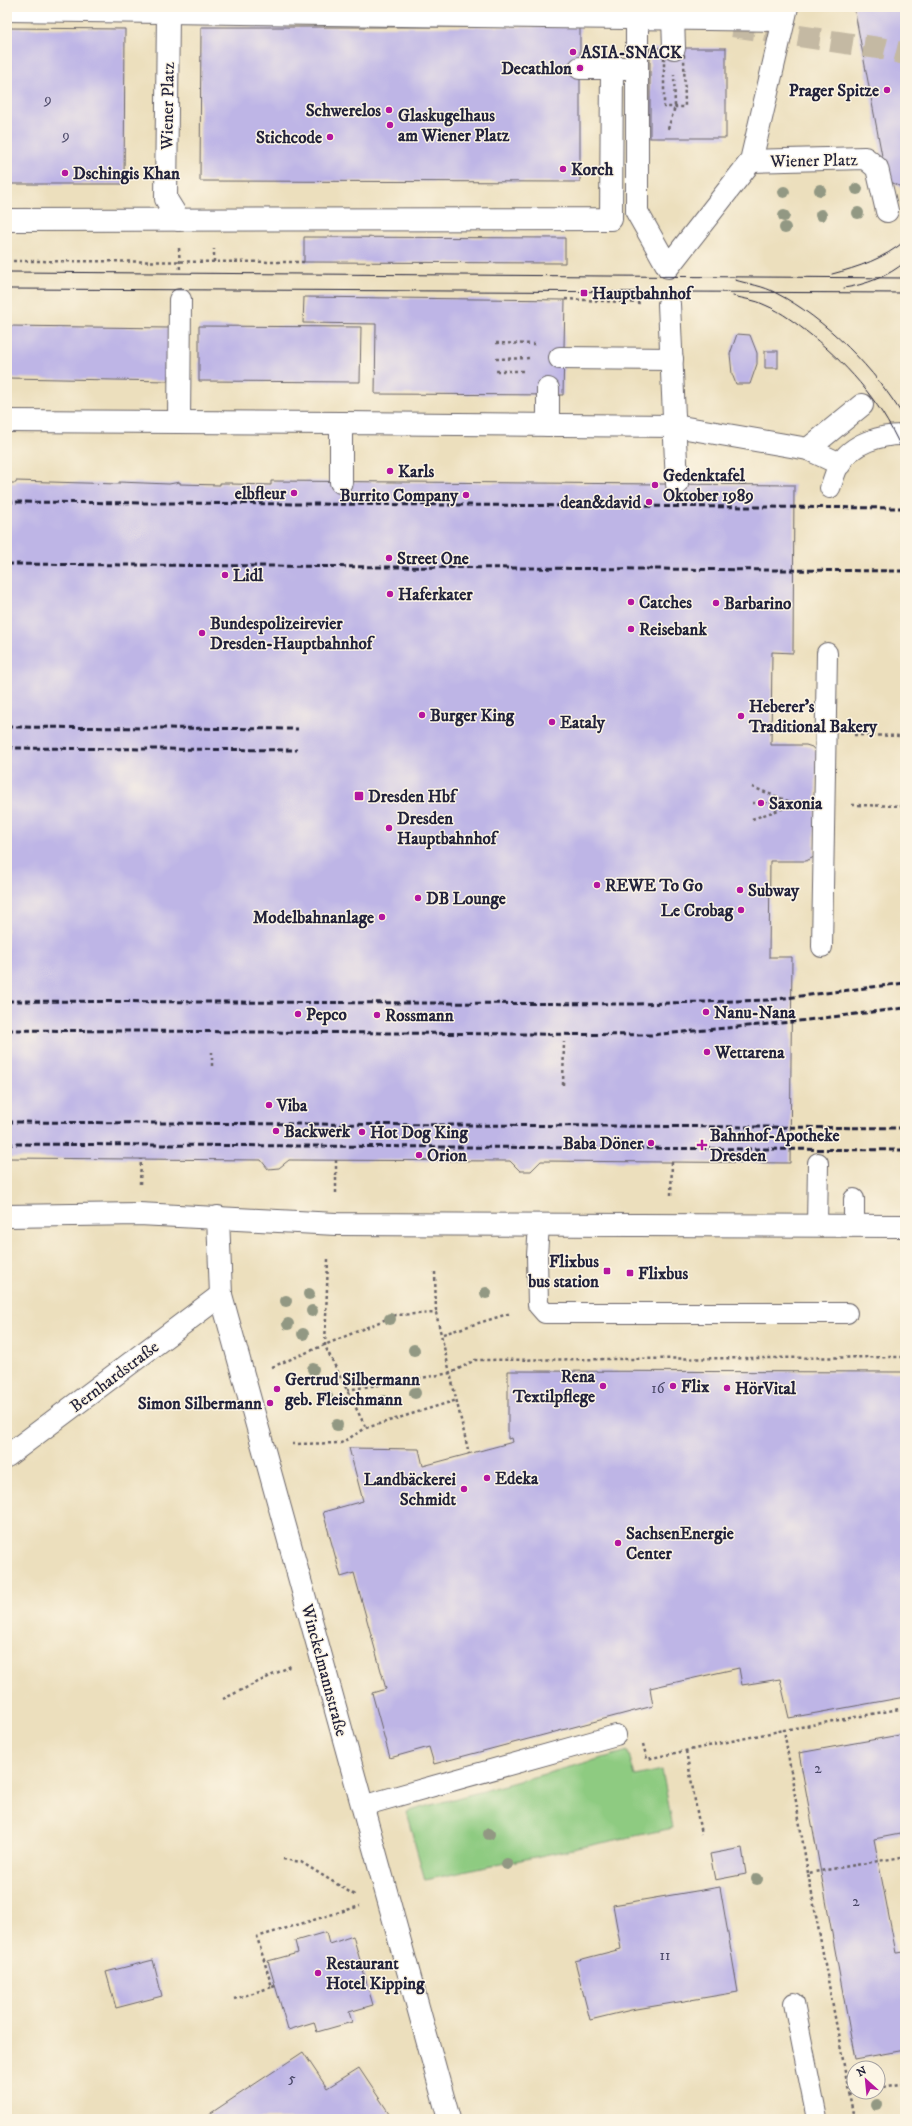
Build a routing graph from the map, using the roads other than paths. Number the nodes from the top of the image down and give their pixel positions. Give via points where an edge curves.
1 (166, 9) edge
2 (7, 10) edge
3 (610, 12) edge
4 (785, 13) edge
5 (637, 18) junction
6 (673, 18) junction
7 (679, 51) road end
8 (580, 68) dead end
9 (612, 68) junction
10 (637, 68) junction
11 (751, 162) junction
12 (887, 211) dead end
13 (624, 217) junction
14 (7, 220) edge
15 (179, 220) junction
16 (180, 300) dead end
17 (669, 304) road end
18 (560, 358) road end
19 (672, 359) junction
20 (548, 389) dead end
21 (862, 405) dead end
22 (7, 421) edge
23 (179, 422) junction
24 (341, 423) junction
25 (548, 425) junction
26 (675, 426) junction
27 (905, 435) edge
28 (808, 449) junction
29 (840, 464) junction
30 (341, 482) dead end
31 (677, 484) dead end
32 (830, 488) dead end
33 (827, 653) dead end
34 (822, 947) dead end
35 (818, 1163) dead end
36 (854, 1199) dead end
37 (7, 1216) edge
38 (218, 1218) junction
39 (539, 1225) junction
40 (817, 1226) junction
41 (854, 1226) junction
42 (905, 1226) edge
43 (221, 1295) junction
44 (847, 1313) dead end
45 (7, 1456) edge
46 (616, 1735) dead end
47 (362, 1806) junction
48 (794, 2003) dead end
49 (448, 2119) edge
50 (817, 2119) edge

1 - 2 street
1 - 3 street
1 - 15 street, Wiener Platz via 166,199
3 - 5 street
4 - 6 street
4 - 11 street
5 - 6 street
5 - 10 street
6 - 7 street
8 - 9 street
9 - 10 street
9 - 13 street
10 - 13 street
11 - 12 street, Wiener Platz via 866,158 877,168
11 - 13 street via 668,267
13 - 15 street
14 - 15 street
16 - 23 street
17 - 19 street
18 - 19 street
19 - 26 street
20 - 25 street
21 - 28 street
22 - 23 street
23 - 24 street
24 - 25 street
24 - 30 street
25 - 26 street
26 - 28 street
26 - 31 street
27 - 29 lane via 878,438 856,447
28 - 29 street
29 - 32 lane
33 - 34 lane
35 - 40 lane
36 - 41 lane
37 - 38 street via 139,1214
38 - 39 street via 336,1224
38 - 43 street, Winckelmannstraße
39 - 40 street
39 - 44 lane via 538,1305 545,1313
40 - 41 street
41 - 42 street
43 - 45 street, Bernhardstraße
43 - 47 street, Winckelmannstraße
46 - 47 lane
47 - 49 street, Winckelmannstraße
48 - 50 lane

